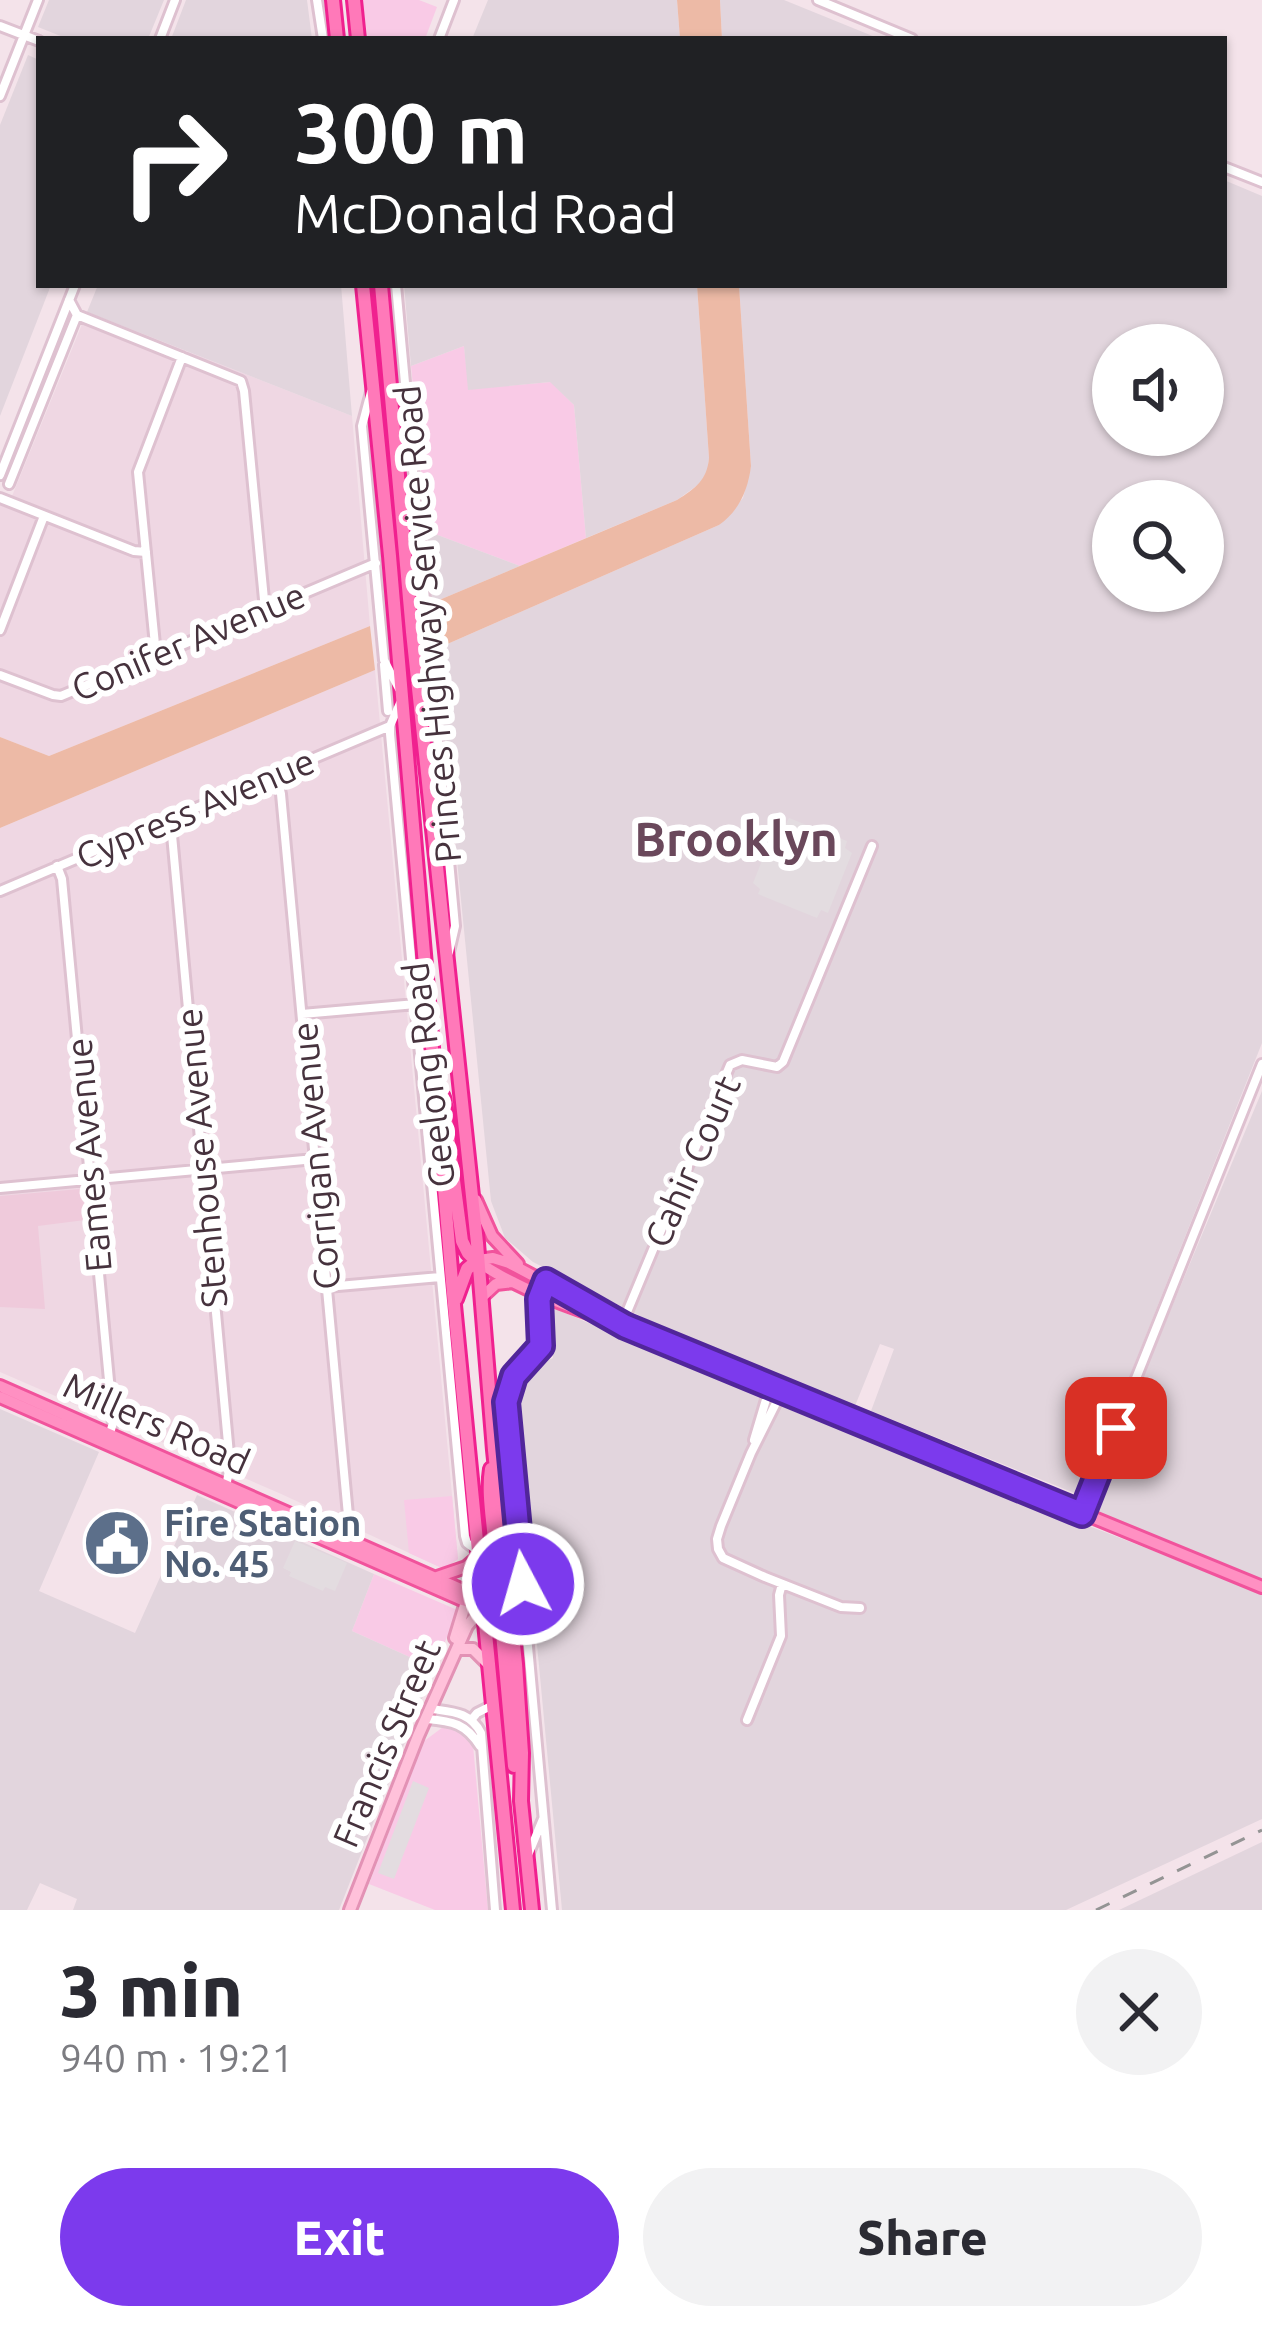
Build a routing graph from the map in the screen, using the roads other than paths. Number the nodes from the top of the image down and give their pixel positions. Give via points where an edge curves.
1 (38, 0) edge
2 (175, 0) edge
3 (317, 0) edge
4 (333, 0) edge
5 (354, 0) edge
6 (454, 0) edge
7 (818, 0) edge
8 (0, 26) edge
9 (24, 35) junction
10 (161, 36) edge
11 (323, 36) edge
12 (337, 36) edge
13 (358, 36) edge
14 (440, 36) edge
15 (905, 36) edge
16 (36, 40) edge
17 (0, 96) edge
18 (1227, 167) edge
19 (1262, 182) edge
20 (74, 288) edge
21 (363, 288) edge
22 (381, 288) edge
23 (396, 288) edge
24 (69, 300) junction
25 (77, 315) junction
26 (61, 320) junction
27 (182, 357) junction
28 (374, 384) junction
29 (15, 436) junction
30 (27, 441) junction
31 (0, 475) edge
32 (10, 484) dead end
33 (0, 498) edge
34 (44, 516) junction
35 (146, 551) junction
36 (376, 563) junction
37 (265, 610) junction
38 (0, 630) edge
39 (156, 655) junction
40 (384, 660) junction
41 (0, 675) edge
42 (402, 696) junction
43 (388, 711) dead end
44 (390, 726) junction
45 (276, 774) junction
46 (167, 820) junction
47 (872, 845) dead end
48 (403, 862) junction
49 (58, 866) junction
50 (418, 885) junction
51 (0, 891) edge
52 (445, 961) junction
53 (448, 990) junction
54 (428, 994) junction
55 (416, 1004) junction
56 (302, 1014) junction
57 (1262, 1064) edge
58 (435, 1079) junction
59 (315, 1159) junction
60 (202, 1169) junction
61 (90, 1180) junction
62 (0, 1188) edge
63 (472, 1191) junction
64 (477, 1261) junction
65 (525, 1270) junction
66 (440, 1277) junction
67 (546, 1281) junction
68 (517, 1282) junction
69 (327, 1287) junction
70 (541, 1294) junction
71 (482, 1297) junction
72 (454, 1305) junction
73 (623, 1325) junction
74 (0, 1386) edge
75 (776, 1388) junction
76 (0, 1396) edge
77 (108, 1439) junction
78 (494, 1450) junction
79 (224, 1490) junction
80 (1082, 1514) junction
81 (346, 1539) junction
82 (480, 1554) junction
83 (432, 1581) junction
84 (782, 1584) junction
85 (1262, 1587) edge
86 (466, 1602) junction
87 (485, 1605) junction
88 (860, 1608) dead end
89 (458, 1649) junction
90 (448, 1664) junction
91 (490, 1666) junction
92 (493, 1705) junction
93 (428, 1714) junction
94 (472, 1719) junction
95 (747, 1720) dead end
96 (471, 1733) junction
97 (481, 1748) junction
98 (521, 1801) junction
99 (544, 1818) junction
100 (528, 1864) junction
101 (550, 1887) junction
102 (350, 1910) edge
103 (495, 1910) edge
104 (513, 1910) edge
105 (532, 1910) edge
106 (552, 1910) edge

1 - 9 street
2 - 10 street
3 - 11 street
4 - 12 highway
5 - 13 highway
6 - 14 street
7 - 15 street
8 - 9 street
9 - 16 street
9 - 17 street
18 - 19 street
20 - 24 street
21 - 28 highway, Geelong Road
22 - 52 highway, Geelong Road
23 - 52 street, Princes Highway Service Road via 455,926
24 - 25 street
24 - 26 street
25 - 26 street
25 - 27 street
25 - 30 street
26 - 29 street
27 - 35 street via 138,472
27 - 37 street via 241,382 244,391
28 - 36 street, Princes Highway Service Road via 362,426
28 - 42 highway, Geelong Road
29 - 30 street
29 - 31 street
30 - 32 street
33 - 34 street
34 - 35 street
34 - 38 street
35 - 39 street
36 - 37 street, Conifer Avenue
36 - 40 street, Princes Highway Service Road
37 - 39 street, Conifer Avenue
39 - 41 street, Conifer Avenue via 58,696
40 - 42 street, Princes Highway Service Road
40 - 43 street, Princes Highway Service Road
42 - 44 street, Princes Highway Service Road
42 - 50 highway, Geelong Road
44 - 45 street, Cypress Avenue
44 - 48 street, Princes Highway Service Road
45 - 46 street, Cypress Avenue
45 - 56 street, Corrigan Avenue
46 - 49 street, Cypress Avenue
46 - 60 street, Stenhouse Avenue
47 - 73 street, Cahir Court via 783,1062 730,1065
48 - 50 street
48 - 55 street, Princes Highway Service Road
49 - 51 street, Cypress Avenue
49 - 61 street, Eames Avenue
50 - 54 highway, Geelong Road
52 - 53 highway, Geelong Road
53 - 54 highway
53 - 63 highway, Geelong Road
54 - 58 highway, Geelong Road
55 - 56 street
55 - 66 street, Princes Highway Service Road
56 - 59 street, Corrigan Avenue
57 - 80 street
58 - 64 highway via 446,1106 463,1240
58 - 72 highway, Geelong Road
59 - 60 street
59 - 69 street, Corrigan Avenue
60 - 61 street
60 - 79 street, Stenhouse Avenue via 230,1466
61 - 62 street
61 - 77 street, Eames Avenue via 113,1423
63 - 64 highway, Geelong Road
63 - 65 main road via 492,1236
64 - 65 main road
64 - 68 main road
64 - 71 highway, Geelong Road
64 - 72 highway via 466,1269
65 - 67 main road
66 - 69 street
66 - 82 street, Princes Highway Service Road via 465,1538
67 - 70 main road
67 - 73 main road
68 - 70 main road
68 - 71 main road via 496,1284
69 - 81 street, Corrigan Avenue
70 - 73 main road
70 - 99 street, Geelong Road via 541,1346 514,1376 506,1405
71 - 78 highway, Geelong Road
72 - 82 highway, Geelong Road
73 - 75 main road
74 - 77 main road, Millers Road
75 - 80 main road
75 - 84 street via 717,1539 723,1558
76 - 77 main road, Millers Road
77 - 79 main road, Millers Road
78 - 87 highway via 488,1495 496,1581
78 - 98 highway, Geelong Road
79 - 81 main road, Millers Road
79 - 83 main road, Millers Road
80 - 85 main road
81 - 83 main road, Millers Road
82 - 83 main road
82 - 87 highway, Geelong Road
83 - 86 main road, Millers Road
83 - 87 main road, Millers Road
84 - 88 street
84 - 95 street via 781,1636
86 - 87 main road, Millers Road
86 - 90 main road
87 - 89 main road, Francis Street
87 - 91 highway, Geelong Road
87 - 98 highway via 502,1630
89 - 90 main road, Francis Street
89 - 91 main road via 477,1651
90 - 93 main road, Francis Street
91 - 92 highway, Geelong Road
92 - 94 street
92 - 104 highway, Geelong Road
93 - 94 street
93 - 96 street
93 - 102 main road, Francis Street
94 - 96 street
94 - 97 street
96 - 97 street
97 - 103 street
98 - 100 highway, Geelong Road
99 - 100 street, Geelong Road
99 - 101 street, Geelong Road
100 - 101 street
100 - 105 highway, Geelong Road
101 - 106 street, Geelong Road

